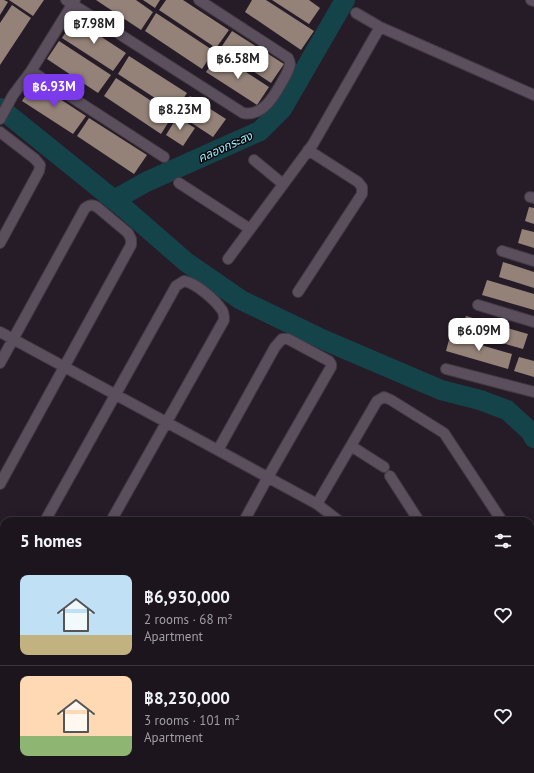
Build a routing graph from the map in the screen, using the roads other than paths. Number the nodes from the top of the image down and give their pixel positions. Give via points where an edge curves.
1 (199, 0) edge
2 (71, 1) edge
3 (356, 13) dead end
4 (380, 27) junction
5 (31, 71) junction
6 (534, 95) edge
7 (0, 119) edge
8 (0, 132) edge
9 (308, 150) junction
10 (164, 156) dead end
11 (254, 160) dead end
12 (179, 183) dead end
13 (283, 184) junction
14 (250, 229) junction
15 (0, 243) edge
16 (502, 251) dead end
17 (228, 259) dead end
18 (534, 261) edge
19 (298, 292) dead end
20 (478, 306) dead end
21 (534, 322) edge
22 (0, 332) edge
23 (13, 339) junction
24 (0, 363) edge
25 (64, 367) junction
26 (446, 369) dead end
27 (534, 392) edge
28 (115, 394) junction
29 (167, 422) junction
30 (351, 446) junction
31 (218, 450) junction
32 (384, 467) dead end
33 (390, 476) dead end
34 (268, 477) junction
35 (0, 484) edge
36 (317, 504) junction
37 (48, 517) edge
38 (114, 517) edge
39 (246, 517) edge
40 (334, 517) edge
41 (416, 517) edge
42 (499, 517) edge

1 - 2 street via 288,58 290,64 285,77 273,98 263,109 244,113
2 - 5 street
3 - 4 street
4 - 6 street
4 - 9 street
5 - 7 street via 13,95
5 - 10 street
8 - 15 street via 40,165 39,172
9 - 13 street
9 - 19 street via 358,182 362,187 362,194
11 - 13 street
12 - 14 street
13 - 14 street
14 - 17 street
16 - 18 street
20 - 21 street
22 - 23 street
23 - 24 street
23 - 25 street
23 - 25 street via 85,208 93,205 128,234 131,245
25 - 28 street
25 - 35 street
26 - 27 street
28 - 29 street
28 - 29 street via 176,286 184,280 191,282 222,310 224,320
28 - 37 street
29 - 31 street
29 - 38 street
30 - 32 street
30 - 36 street
30 - 42 street via 378,401 384,397 391,400 444,433
31 - 34 street
31 - 34 street via 275,347 282,339 288,339 326,358 331,367
33 - 41 street
34 - 36 street
34 - 39 street
36 - 40 street

